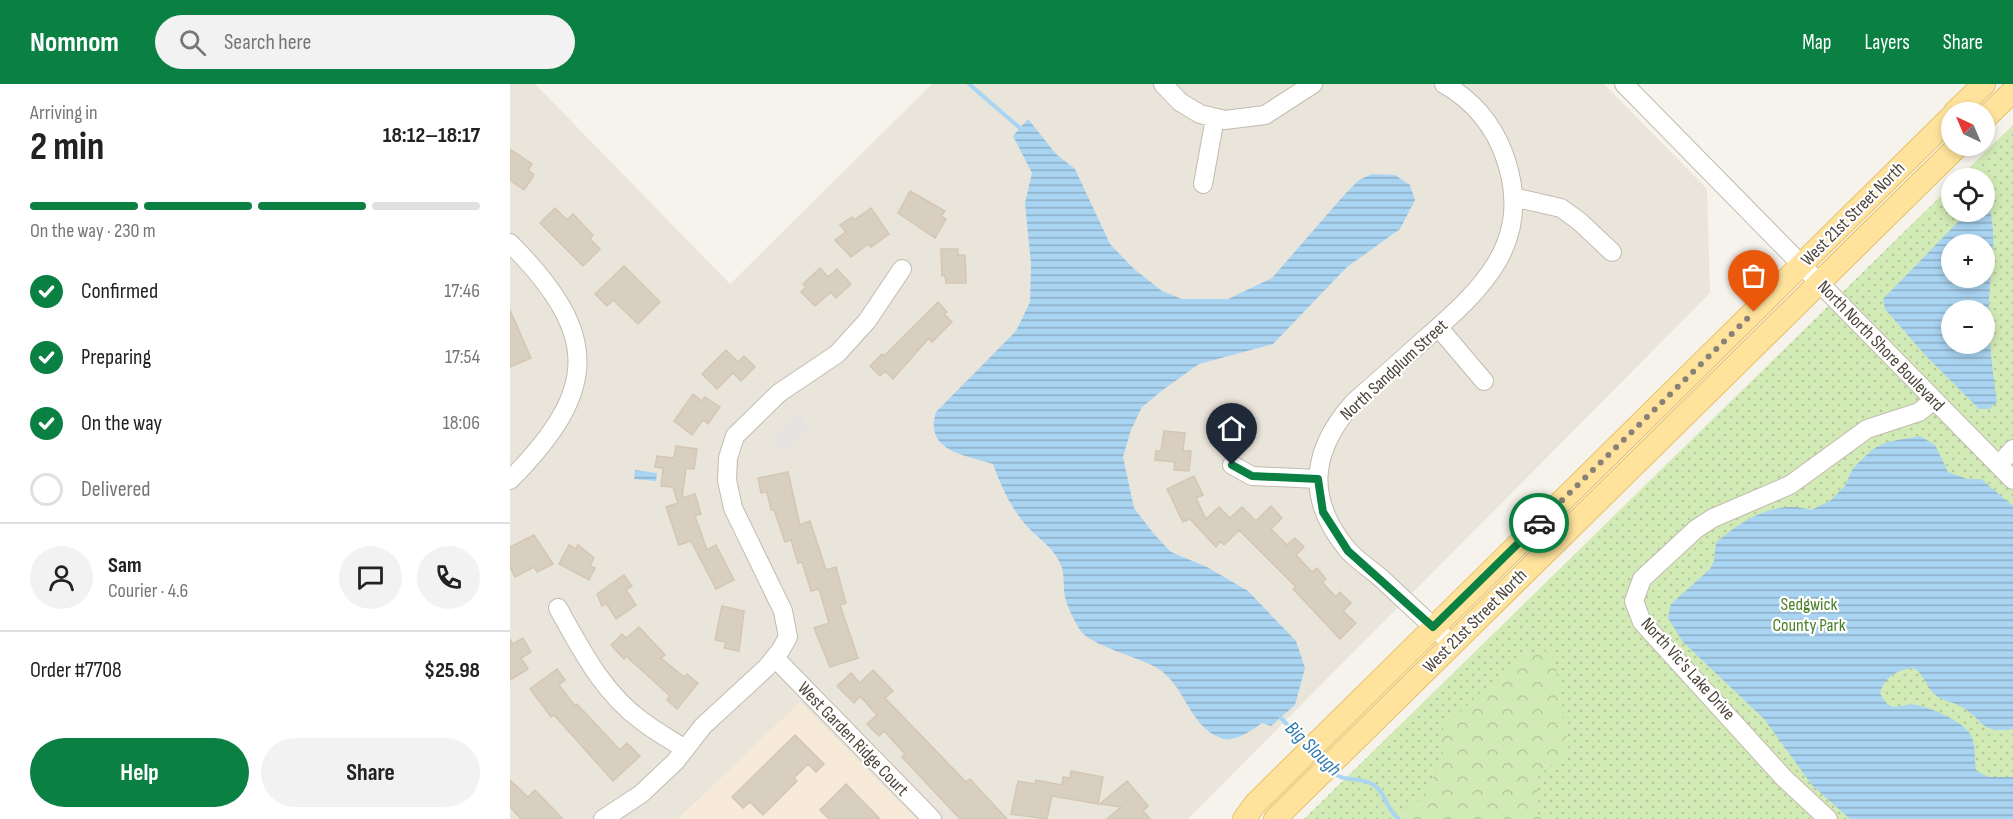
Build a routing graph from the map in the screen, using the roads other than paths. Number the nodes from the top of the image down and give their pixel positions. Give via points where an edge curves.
1 (1163, 84) edge
2 (1313, 84) edge
3 (1444, 84) edge
4 (1624, 84) edge
5 (1984, 84) edge
6 (2013, 91) edge
7 (1965, 102) edge
8 (1995, 108) edge
9 (1215, 118) junction
10 (1941, 127) edge
11 (1948, 156) edge
12 (1203, 184) dead end
13 (1513, 197) junction
14 (510, 243) edge
15 (1612, 252) dead end
16 (1801, 265) junction
17 (902, 269) dead end
18 (1819, 282) junction
19 (1439, 328) junction
20 (1484, 381) dead end
21 (1934, 400) junction
22 (2013, 449) edge
23 (1232, 465) dead end
24 (1999, 465) junction
25 (1318, 479) junction
26 (510, 480) edge
27 (2013, 480) edge
28 (558, 608) dead end
29 (1433, 627) junction
30 (1452, 644) junction
31 (775, 658) junction
32 (685, 749) junction
33 (603, 819) edge
34 (932, 819) edge
35 (1244, 819) edge
36 (1275, 819) edge
37 (1828, 819) edge

1 - 9 street via 1180,102
2 - 9 street via 1265,115
3 - 13 street, North Sandplum Street via 1478,109 1493,131 1511,175
4 - 16 street, North North Shore Boulevard
5 - 7 main road
6 - 8 main road
9 - 12 street
10 - 16 main road, West 21st Street North
11 - 18 main road, West 21st Street North
13 - 15 street via 1561,208
13 - 19 street, North Sandplum Street via 1498,263 1469,301
14 - 26 street via 548,283 564,310 574,332 578,361 565,413 552,434
16 - 18 street, North North Shore Boulevard
16 - 29 main road, West 21st Street North
17 - 31 street via 867,321 837,354 771,399 735,436 727,480 733,508 787,624 788,638
18 - 21 street, North North Shore Boulevard
18 - 30 main road, West 21st Street North
19 - 20 street
19 - 25 street, North Sandplum Street via 1340,418 1329,438
21 - 24 street, North North Shore Boulevard
21 - 37 street, North Vic's Lake Drive via 1919,412 1867,429 1790,485 1704,524 1642,579 1636,590 1635,601 1642,622 1784,778
22 - 24 street
23 - 25 street via 1252,476
24 - 27 street, North North Shore Boulevard
25 - 29 street, North Sandplum Street via 1323,512 1348,551
28 - 32 street via 591,666 612,692 641,720
29 - 30 street, North Sandplum Street
29 - 35 main road, West 21st Street North
30 - 36 main road, West 21st Street North
31 - 32 street via 703,726
31 - 34 street, West Garden Ridge Court
32 - 33 street via 641,794

